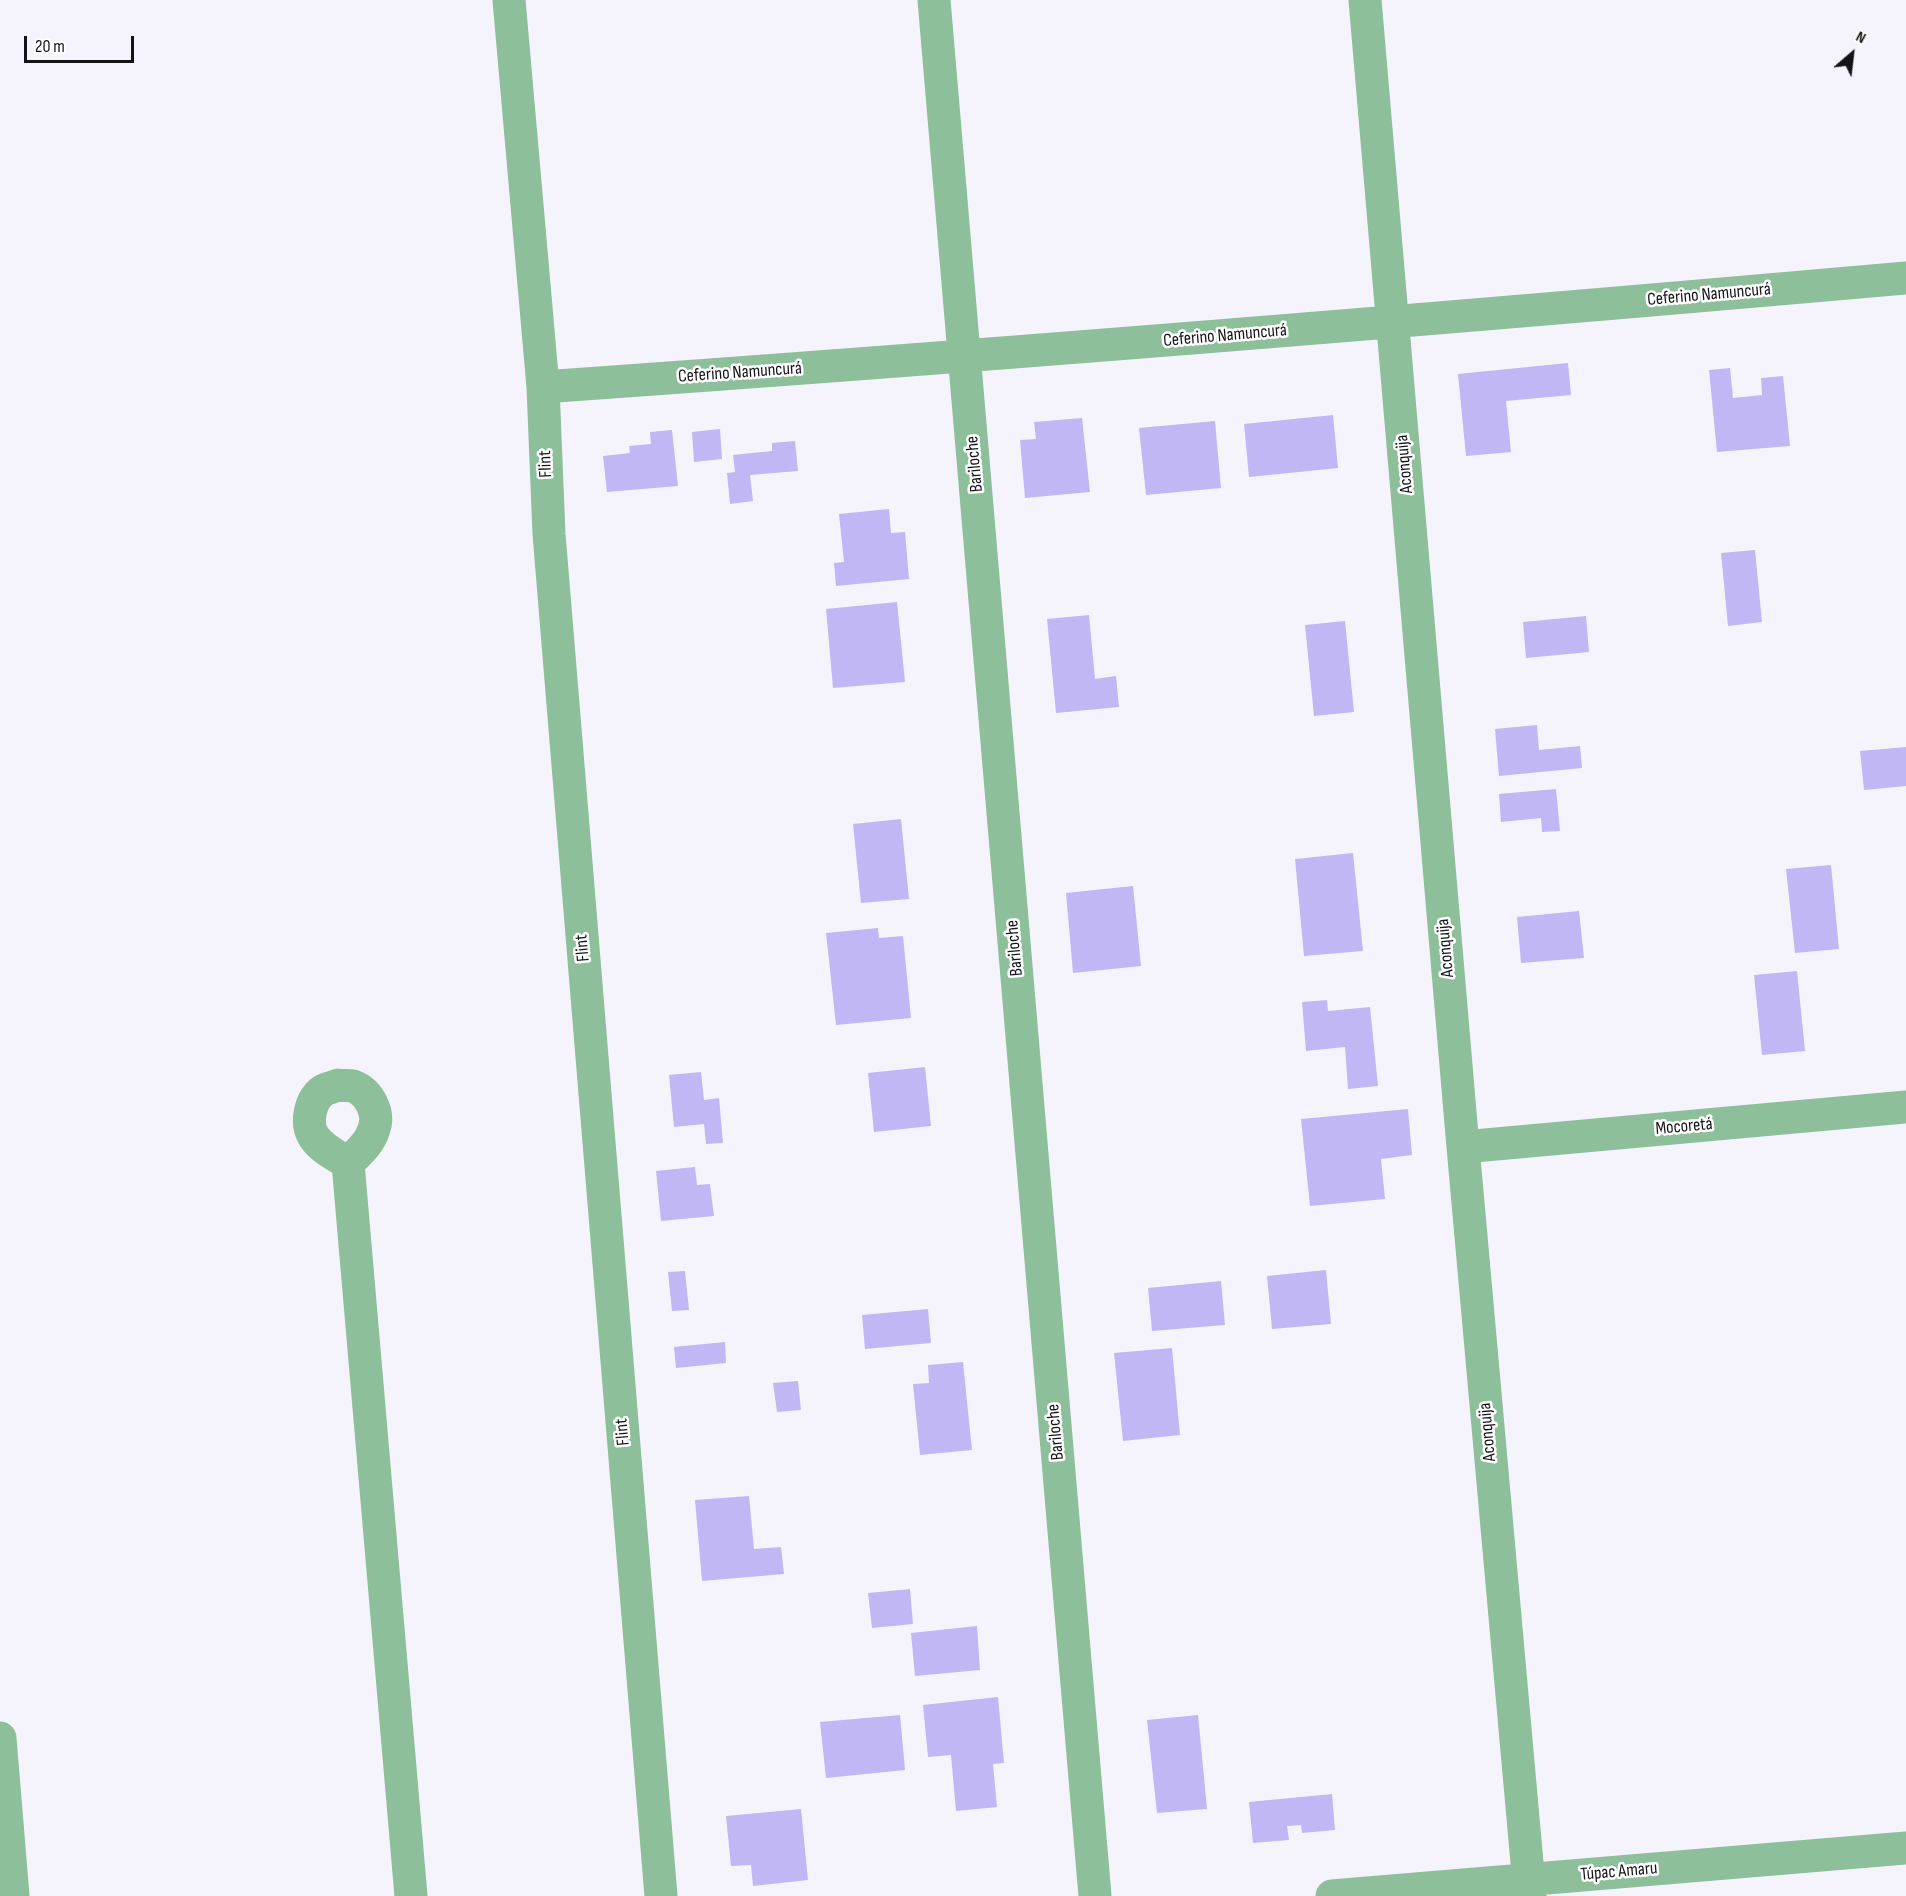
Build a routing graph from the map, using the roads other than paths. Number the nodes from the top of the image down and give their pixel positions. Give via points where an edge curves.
1 (509, 0) edge
2 (934, 0) edge
3 (1365, 0) edge
4 (1906, 278) edge
5 (1393, 323) junction
6 (966, 357) junction
7 (543, 387) junction
8 (1906, 1107) edge
9 (1463, 1147) junction
10 (348, 1163) dead end
11 (0, 1738) edge
12 (1906, 1848) edge
13 (1529, 1888) edge
14 (13, 1896) edge
15 (411, 1896) edge
16 (661, 1896) edge
17 (1095, 1896) edge
18 (1332, 1896) edge

1 - 7 street, Flint
2 - 6 street, Bariloche
3 - 5 street, Aconquija
4 - 5 street, Ceferino Namuncurá
5 - 6 street, Ceferino Namuncurá
5 - 9 street, Aconquija
6 - 7 street, Ceferino Namuncurá
6 - 17 street, Bariloche
7 - 16 street, Flint via 550,546
8 - 9 street, Mocoretá
9 - 13 street, Aconquija
10 - 15 street
11 - 14 street
12 - 13 street, Túpac Amaru
13 - 18 street, Túpac Amaru

